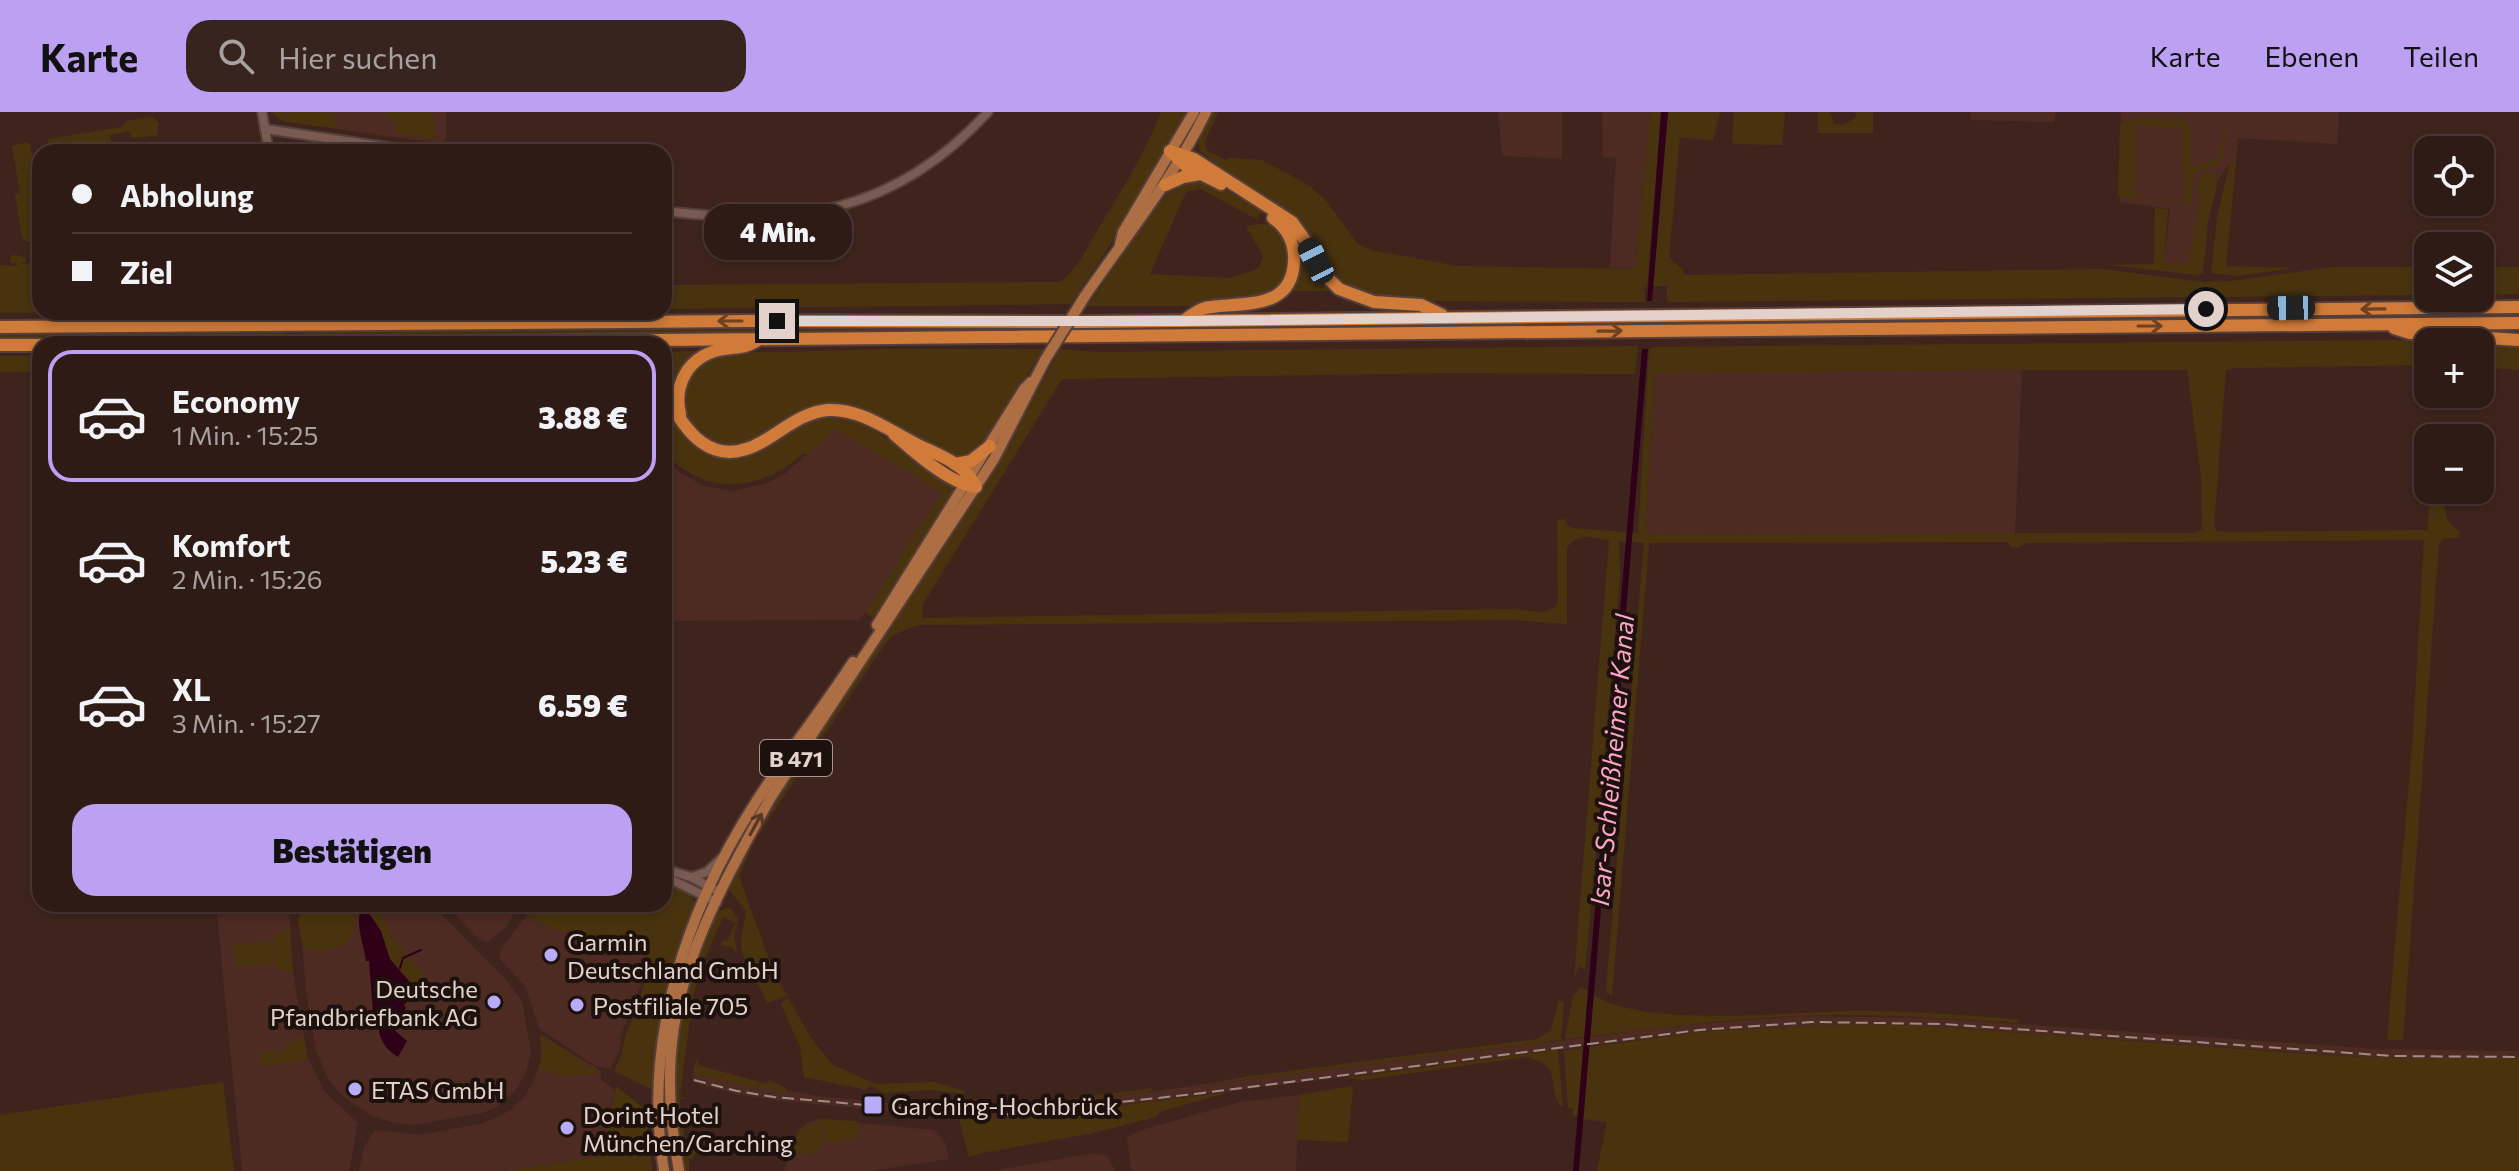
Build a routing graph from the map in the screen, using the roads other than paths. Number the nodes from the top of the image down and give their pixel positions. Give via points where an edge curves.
1 (262, 112) edge
2 (988, 112) edge
3 (1194, 112) edge
4 (1206, 112) edge
5 (265, 129) junction
6 (268, 144) edge
7 (367, 144) edge
8 (1178, 155) junction
9 (1201, 174) junction
10 (1165, 185) junction
11 (672, 212) edge
12 (1120, 244) junction
13 (2519, 307) edge
14 (1445, 317) junction
15 (1183, 321) junction
16 (2519, 323) edge
17 (2380, 324) junction
18 (0, 327) edge
19 (761, 338) junction
20 (672, 340) edge
21 (2519, 340) edge
22 (0, 345) edge
23 (32, 345) edge
24 (1035, 378) junction
25 (672, 406) edge
26 (682, 425) junction
27 (894, 434) junction
28 (990, 446) junction
29 (954, 464) junction
30 (971, 483) junction
31 (879, 629) junction
32 (727, 855) junction
33 (672, 871) edge
34 (691, 877) junction
35 (672, 879) edge
36 (708, 892) junction
37 (719, 898) junction
38 (664, 1171) edge
39 (679, 1171) edge

1 - 5 street
2 - 11 street via 918,173 837,208 776,217
3 - 8 main road, B 471
4 - 8 main road, B 471
5 - 6 street
5 - 7 street
8 - 9 highway
8 - 10 main road, B 471
8 - 12 main road, B 471 via 1123,232
8 - 14 highway via 1292,222 1320,270 1339,289 1374,302 1421,305
9 - 10 highway
9 - 15 highway via 1282,225 1294,264 1281,292 1268,300 1202,309
10 - 12 main road, B 471
12 - 24 main road, B 471, bridge
13 -> 14 highway
14 - 15 highway
15 -> 18 highway
16 - 17 highway
19 -> 17 highway
17 - 21 highway via 2410,333
19 - 20 highway
19 - 26 highway via 747,348 702,356 691,365 678,395
22 - 23 highway
24 - 28 main road, B 471
24 - 30 main road, B 471 via 1012,428
25 - 26 highway
26 - 27 highway via 702,444 726,451 759,444 797,420 826,410 851,412
27 - 29 highway
27 - 30 highway via 917,454
28 - 29 highway via 971,461
28 - 30 main road, B 471
29 - 30 highway
30 - 31 main road, B 471
31 - 32 main road, B 471 via 756,801
37 -> 31 main road, B 471 via 771,797
32 - 34 street
32 - 36 main road, B 471
33 - 34 street
34 - 36 street
35 - 36 street
36 - 37 street
36 - 38 main road, B 471 via 677,972 662,1040 658,1097
37 - 39 main road, B 471 via 687,974 672,1041 670,1112

